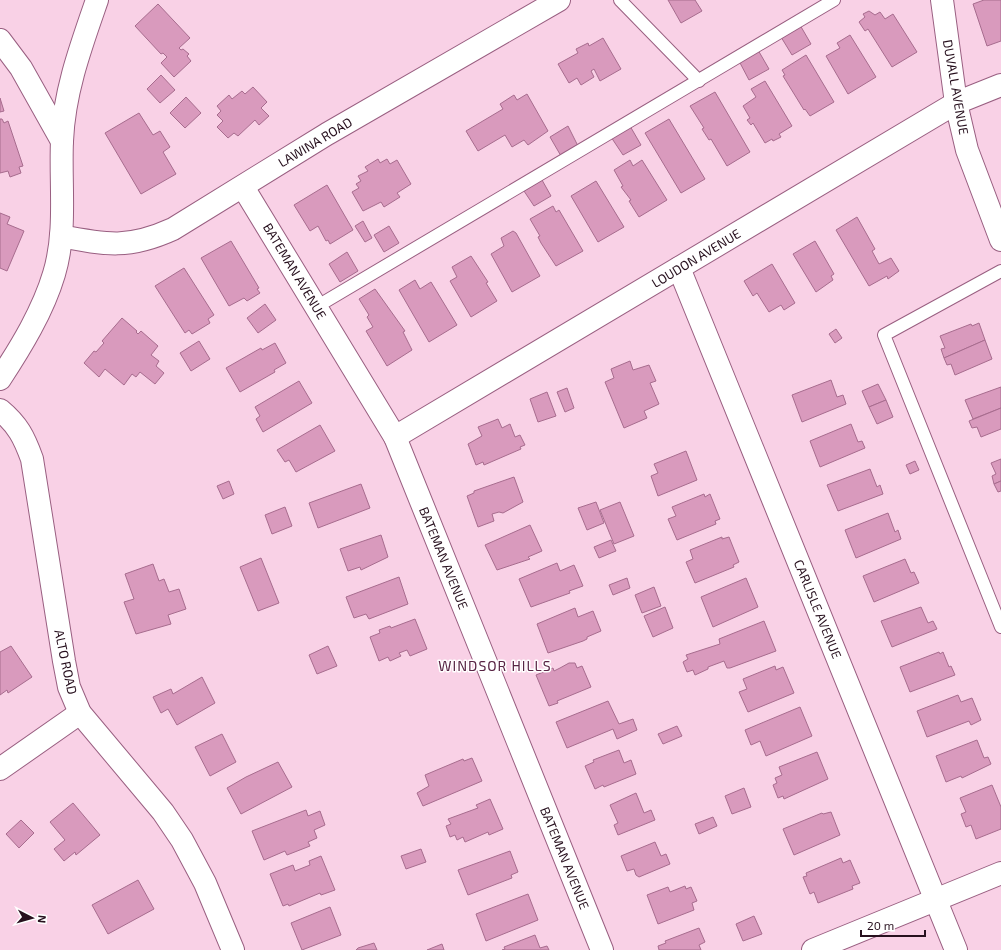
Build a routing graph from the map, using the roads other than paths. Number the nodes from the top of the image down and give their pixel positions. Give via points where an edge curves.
1 (97, 0) edge
2 (559, 0) edge
3 (620, 0) edge
4 (834, 0) edge
5 (942, 0) edge
6 (0, 40) edge
7 (699, 81) junction
8 (1001, 85) edge
9 (956, 103) junction
10 (62, 141) junction
11 (243, 187) junction
12 (61, 236) junction
13 (1001, 240) edge
14 (679, 268) junction
15 (1001, 271) edge
16 (316, 307) junction
17 (0, 379) edge
18 (0, 410) edge
19 (395, 438) junction
20 (1001, 627) edge
21 (80, 713) junction
22 (0, 769) edge
23 (1001, 873) edge
24 (936, 899) junction
25 (233, 950) edge
26 (602, 950) edge
27 (812, 950) edge
28 (956, 950) edge

1 - 10 street via 68,92
2 - 11 street, LAWINA ROAD via 327,134
3 - 7 lane
4 - 7 lane
5 - 9 street, DUVALL AVENUE
6 - 10 street via 21,68
7 - 16 lane
8 - 9 street, LOUDON AVENUE
9 - 13 street, DUVALL AVENUE via 967,150
9 - 14 street, LOUDON AVENUE
10 - 12 street
11 - 12 street, LAWINA ROAD via 152,239 118,244
11 - 16 street, BATEMAN AVENUE
12 - 17 street via 54,274 39,310 17,354
14 - 19 street, LOUDON AVENUE
14 - 24 street, CARLISLE AVENUE
15 - 20 lane via 884,335
16 - 19 street, BATEMAN AVENUE
18 - 21 street, ALTO ROAD via 12,420 24,437 32,459 64,661 69,687
19 - 26 street, BATEMAN AVENUE
21 - 22 street
21 - 25 street, ALTO ROAD via 163,812 182,840 205,883
23 - 24 street
24 - 27 street
24 - 28 street, CARLISLE AVENUE

